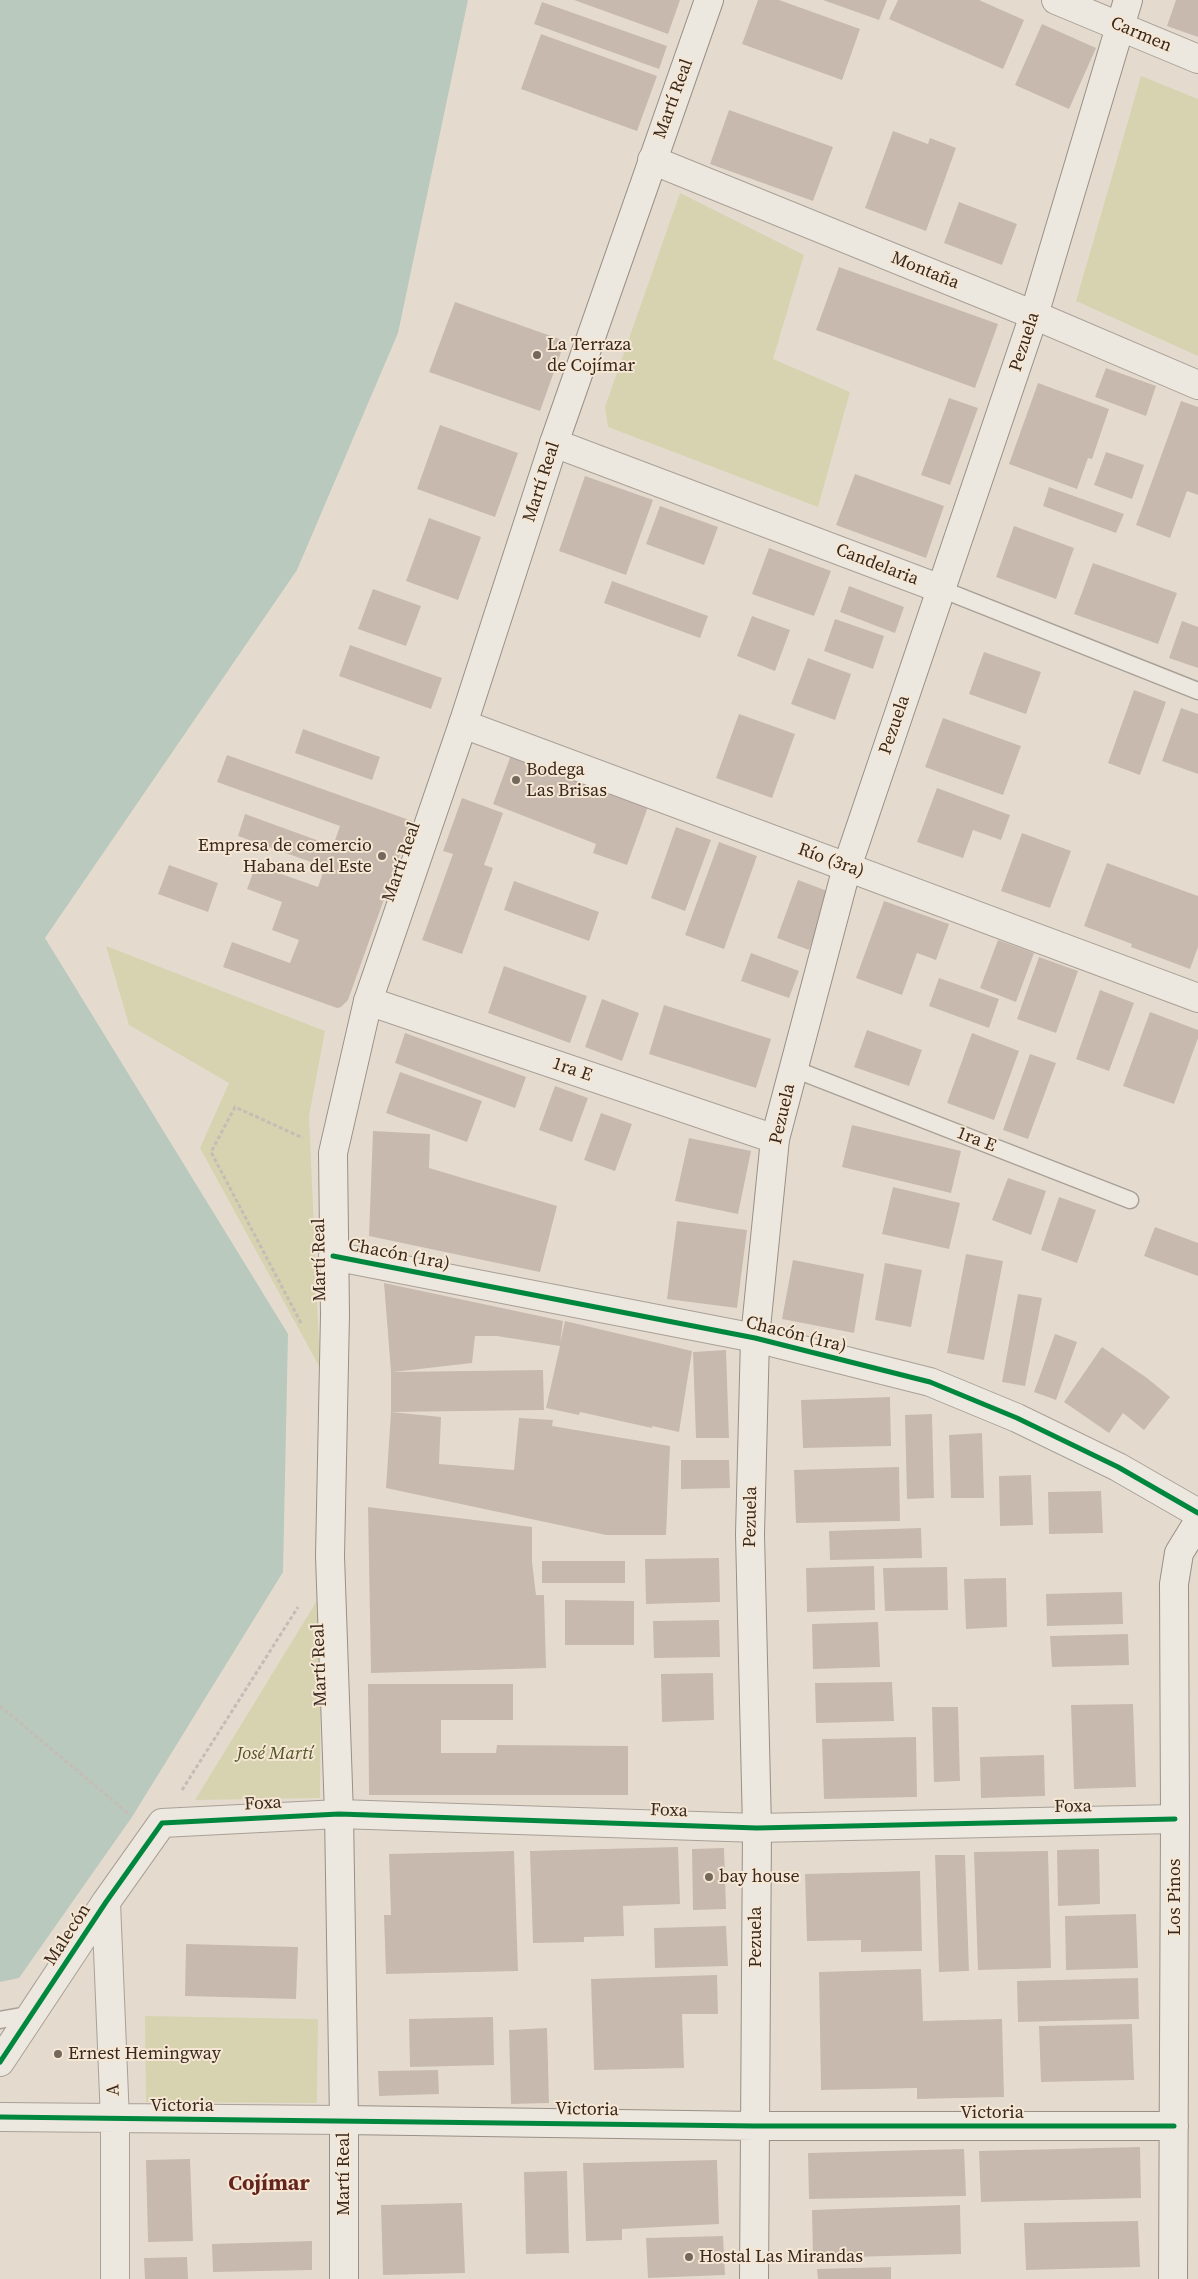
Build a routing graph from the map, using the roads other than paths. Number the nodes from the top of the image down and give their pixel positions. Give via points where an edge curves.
1 (709, 0) edge
2 (1056, 0) edge
3 (1124, 13) edge
4 (1198, 59) edge
5 (652, 160) junction
6 (1034, 315) junction
7 (1198, 385) edge
8 (554, 443) junction
9 (941, 589) junction
10 (1198, 691) edge
11 (464, 724) junction
12 (847, 867) junction
13 (1198, 998) edge
14 (368, 1001) junction
15 (794, 1069) junction
16 (775, 1139) junction
17 (1130, 1200) dead end
18 (333, 1256) junction
19 (755, 1338) junction
20 (1198, 1513) edge
21 (1198, 1522) edge
22 (339, 1814) junction
23 (1176, 1819) junction
24 (162, 1823) joint
25 (757, 1828) junction
26 (106, 1902) junction
27 (33, 2014) junction
28 (0, 2020) edge
29 (0, 2062) edge
30 (0, 2117) edge
31 (115, 2120) junction
32 (344, 2120) junction
33 (755, 2126) junction
34 (1174, 2126) junction
35 (115, 2279) edge
36 (344, 2279) edge
37 (754, 2279) edge
38 (1173, 2279) edge

1 - 5 street, Martí Real
2 - 3 street, Carmen
3 - 4 street, Carmen
3 - 6 street, Pezuela
5 - 6 street, Montaña
5 - 8 street, Martí Real
6 - 7 street, Montaña
6 - 9 street, Pezuela
8 - 9 street, Candelaria
8 - 11 street, Martí Real
9 - 10 lane, Candelaria
9 - 12 street, Pezuela
11 - 12 street, Río (3ra)
11 - 14 street, Martí Real
12 - 13 street, Río (3ra)
12 - 15 street, Pezuela
14 - 16 street, 1ra E
14 - 18 street, Martí Real via 333,1153
15 - 16 street, Pezuela
15 - 17 lane, 1ra E
16 - 19 street, Pezuela
18 - 19 street, Chacón (1ra)
18 - 22 street, Martí Real via 335,1315 330,1556
19 - 20 street, Chacón (1ra) via 930,1382 1017,1418 1118,1467
19 - 25 street, Pezuela via 750,1534
21 - 23 street, Los Pinos via 1179,1553 1174,1584
22 - 24 street, Foxa
22 - 25 street, Foxa
22 - 32 street, Martí Real
23 - 25 street, Foxa
23 - 34 street, Los Pinos
24 - 26 street, Malecón
25 - 33 street, Pezuela
26 - 27 street, Malecón
26 - 31 street, A
27 - 28 lane
27 - 29 street, Malecón
30 - 31 street, Victoria
31 - 32 street, Victoria
31 - 35 street, A
32 - 33 street, Victoria
32 - 36 street, Martí Real
33 - 34 street, Victoria
33 - 37 street, Pezuela
34 - 38 street, Los Pinos

